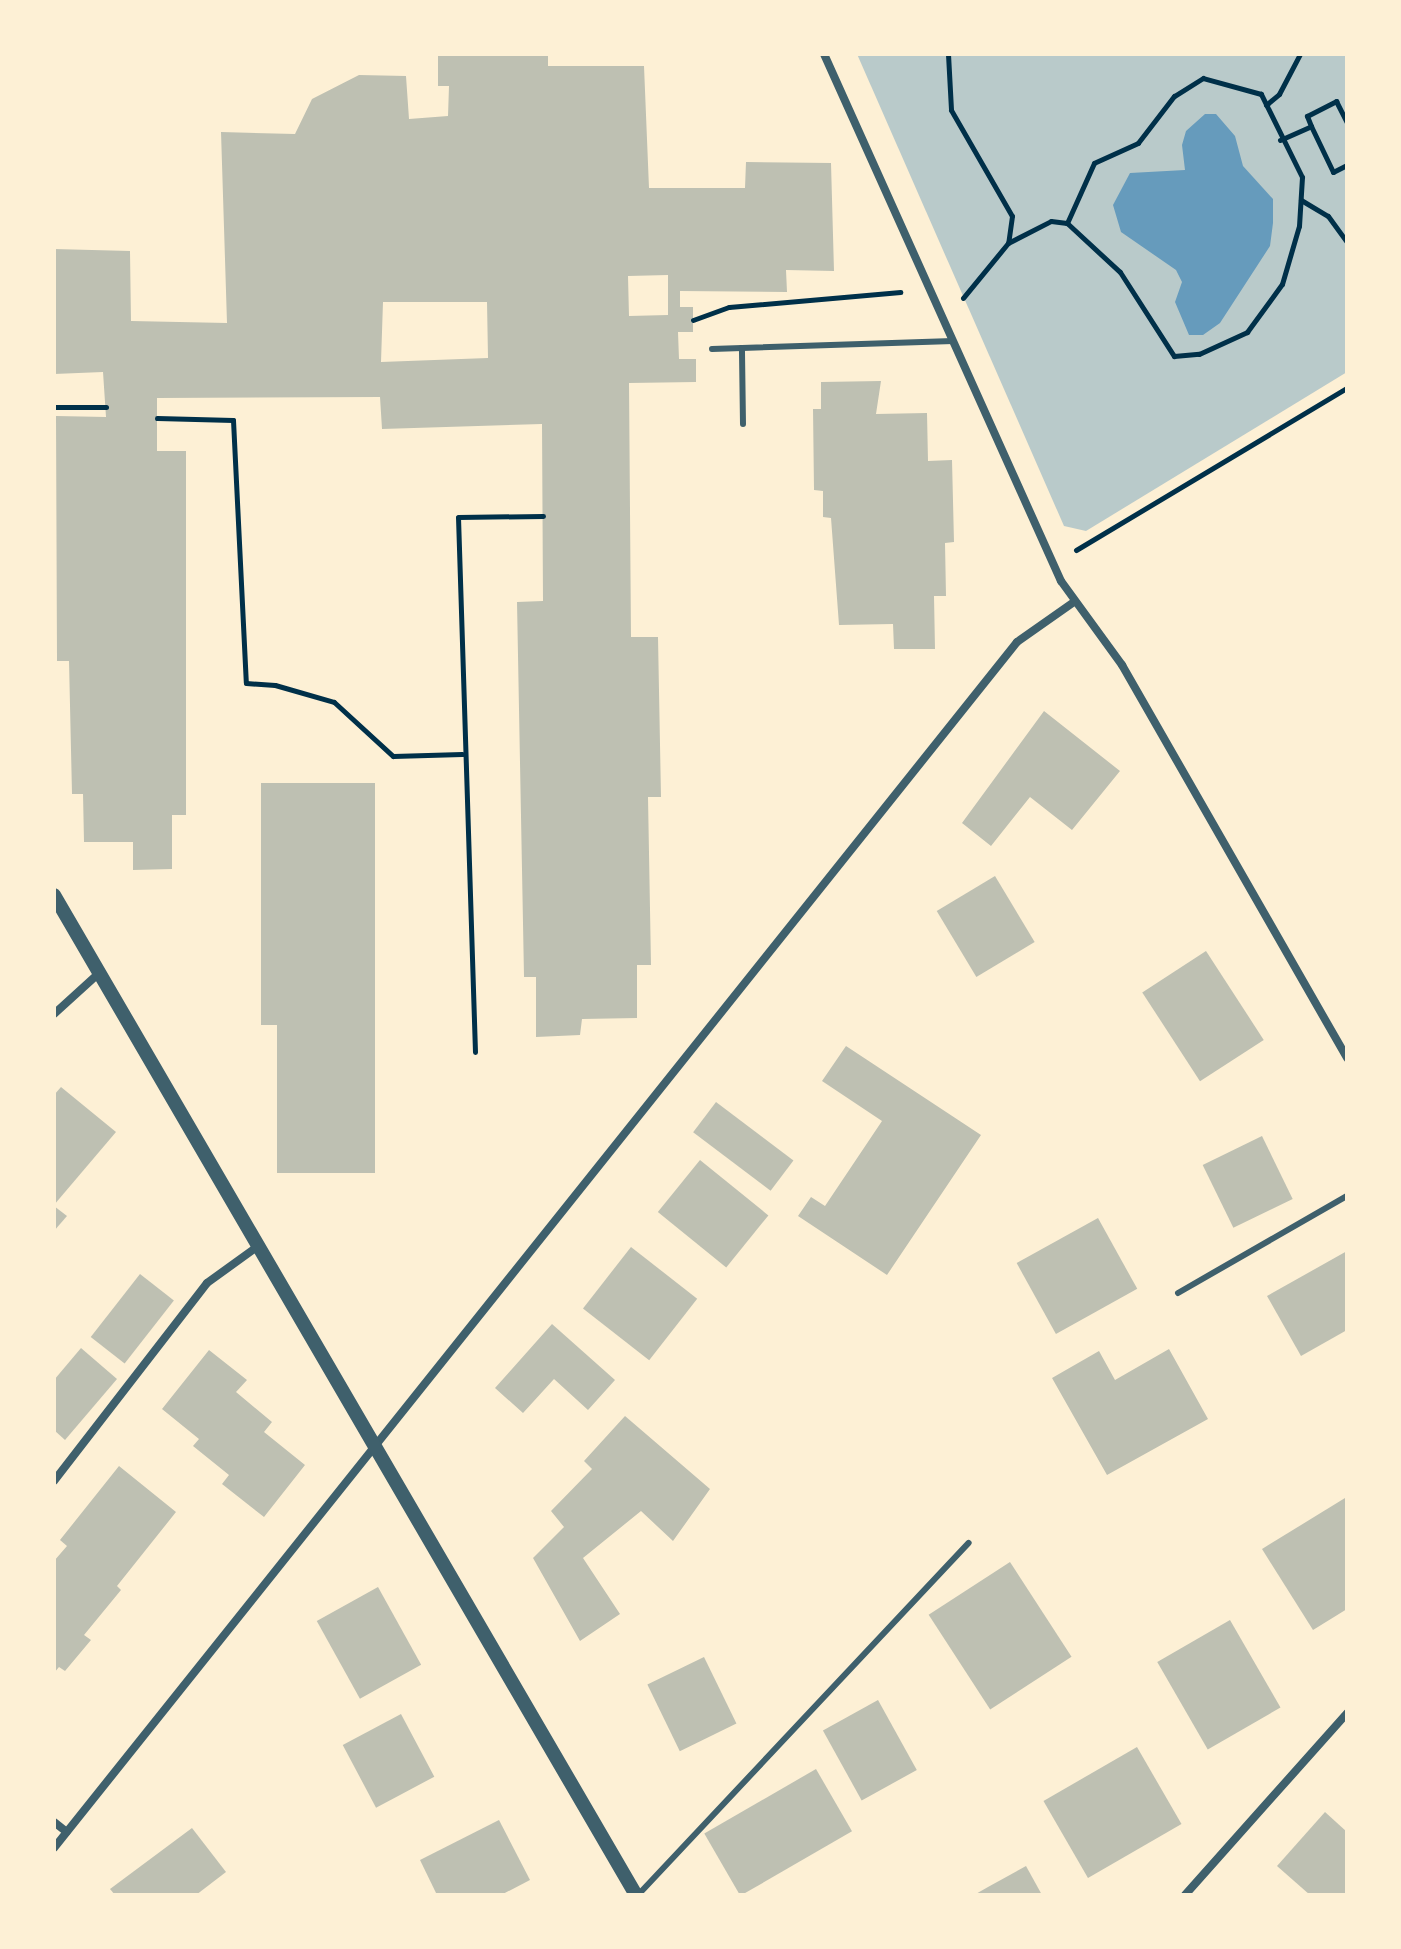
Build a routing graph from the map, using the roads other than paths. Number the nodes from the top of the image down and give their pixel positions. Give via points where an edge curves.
1 (824, 54) edge
2 (953, 341) junction
3 (742, 348) junction
4 (712, 349) dead end
5 (743, 424) dead end
6 (1074, 602) junction
7 (54, 895) edge
8 (99, 973) junction
9 (54, 1014) edge
10 (1347, 1058) edge
11 (1347, 1196) edge
12 (257, 1247) junction
13 (1178, 1293) dead end
14 (375, 1449) junction
15 (55, 1477) edge
16 (969, 1543) dead end
17 (1347, 1713) edge
18 (54, 1822) edge
19 (67, 1832) junction
20 (54, 1848) edge
21 (637, 1895) edge
22 (1185, 1895) edge

1 - 2 street
2 - 3 lane
2 - 6 street
3 - 4 lane
3 - 5 lane
6 - 10 street via 1122,665
6 - 14 street via 1017,642
7 - 8 street
8 - 9 street
8 - 12 street
11 - 13 lane
12 - 14 street
12 - 15 street via 207,1283
14 - 19 street
14 - 21 street
16 - 21 lane
17 - 22 street
18 - 19 street
19 - 20 street

